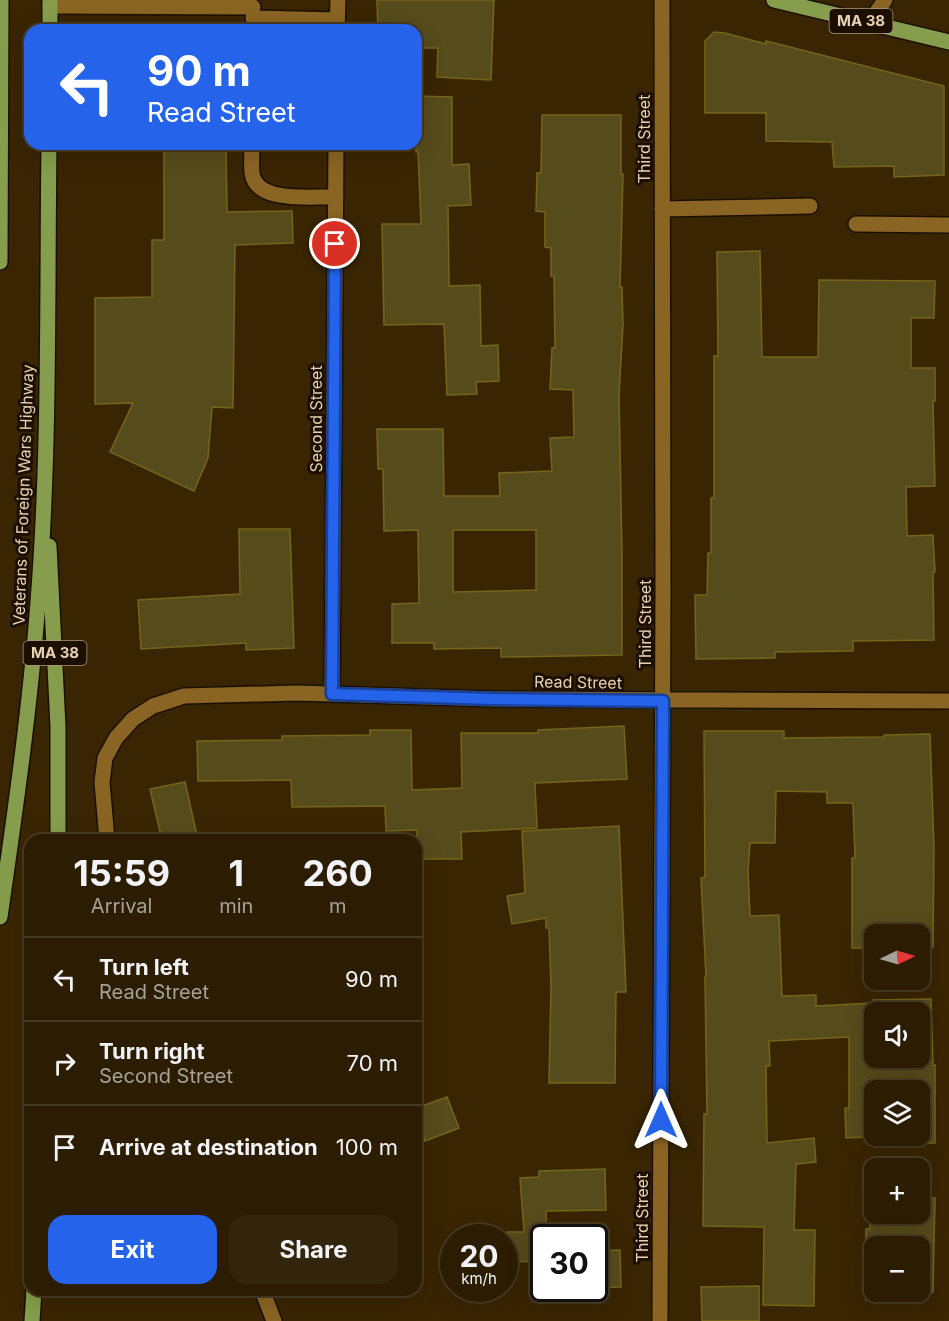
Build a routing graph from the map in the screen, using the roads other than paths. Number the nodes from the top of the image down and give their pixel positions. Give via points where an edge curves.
1 (1, 0) edge
2 (338, 0) edge
3 (662, 0) edge
4 (774, 0) edge
5 (885, 0) edge
6 (50, 3) edge
7 (253, 14) edge
8 (869, 23) junction
9 (50, 24) edge
10 (329, 24) edge
11 (337, 24) edge
12 (949, 42) edge
13 (0, 89) edge
14 (49, 150) edge
15 (252, 150) edge
16 (336, 150) edge
17 (336, 197) junction
18 (810, 206) dead end
19 (662, 209) junction
20 (856, 224) dead end
21 (949, 225) edge
22 (0, 262) edge
23 (45, 466) junction
24 (332, 694) junction
25 (663, 701) junction
26 (949, 701) edge
27 (58, 834) edge
28 (106, 834) edge
29 (0, 917) edge
30 (34, 1296) edge
31 (264, 1296) edge
32 (33, 1321) edge
33 (274, 1321) edge
34 (660, 1321) edge

1 - 13 main road
2 - 11 street
3 - 19 street, Third Street
4 - 8 main road, MA 38
5 - 8 street
6 - 7 street
6 - 9 main road
7 - 10 street
8 - 12 main road, MA 38
13 - 22 main road
14 - 23 main road, Veterans of Foreign Wars Highway / MA 38
15 - 17 street via 252,174 258,187 274,195
16 - 17 street, Second Street
17 - 24 street, Second Street
18 - 19 street
19 - 25 street, Third Street
20 - 21 street
23 - 27 main road, MA 38 via 58,727
23 - 29 main road, Veterans of Foreign Wars Highway via 38,601
24 - 25 street, Read Street
24 - 28 street, Read Street via 184,696 153,706 133,718 105,758 102,782
25 - 26 street, Read Street
25 - 34 street, Third Street
30 - 32 main road
31 - 33 street

